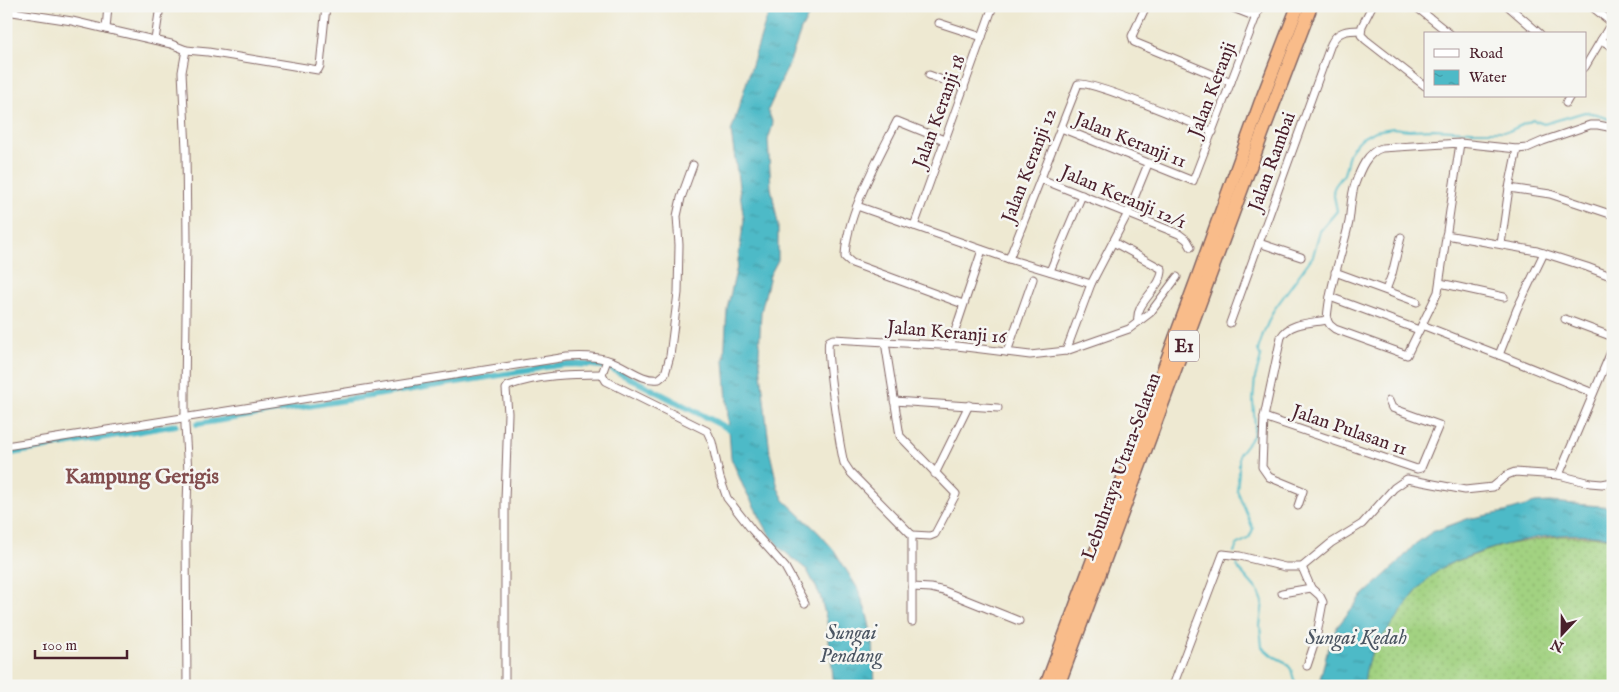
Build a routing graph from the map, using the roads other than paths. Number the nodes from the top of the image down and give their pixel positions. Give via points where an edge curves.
1 (108, 6) edge
2 (160, 6) edge
3 (326, 6) edge
4 (993, 6) edge
5 (1146, 6) edge
6 (1228, 6) edge
7 (1260, 6) edge
8 (1298, 6) edge
9 (1311, 6) edge
10 (1372, 6) edge
11 (1415, 6) edge
12 (1508, 6) edge
13 (1591, 6) edge
14 (6, 11) edge
15 (1256, 17) junction
16 (1612, 21) edge
17 (939, 22) dead end
18 (106, 29) junction
19 (1361, 30) junction
20 (1448, 32) edge
21 (1538, 32) edge
22 (982, 37) junction
23 (155, 40) junction
24 (1601, 40) junction
25 (1613, 47) edge
26 (186, 50) junction
27 (1586, 66) edge
28 (929, 76) dead end
29 (1231, 82) junction
30 (1078, 84) joint
31 (1424, 85) edge
32 (964, 88) junction
33 (1061, 128) junction
34 (1613, 128) edge
35 (1213, 132) junction
36 (944, 140) junction
37 (1460, 143) junction
38 (1516, 149) junction
39 (1148, 164) junction
40 (692, 165) dead end
41 (1041, 179) junction
42 (1190, 180) joint
43 (1509, 188) junction
44 (1082, 195) junction
45 (857, 206) junction
46 (1128, 213) junction
47 (1611, 214) edge
48 (914, 226) junction
49 (1446, 235) junction
50 (1401, 237) dead end
51 (1113, 242) junction
52 (1259, 243) junction
53 (1500, 244) junction
54 (1191, 247) dead end
55 (982, 250) junction
56 (1544, 253) junction
57 (1301, 257) dead end
58 (1009, 259) junction
59 (1050, 272) junction
60 (1335, 272) junction
61 (1177, 277) dead end
62 (1613, 277) edge
63 (1033, 278) dead end
64 (1440, 283) junction
65 (1091, 284) junction
66 (1386, 290) junction
67 (1330, 297) junction
68 (1504, 297) dead end
69 (1417, 302) dead end
70 (963, 304) junction
71 (1566, 319) dead end
72 (1327, 320) junction
73 (1138, 322) junction
74 (1230, 323) dead end
75 (1420, 328) junction
76 (1613, 337) edge
77 (885, 342) junction
78 (950, 346) junction
79 (1613, 347) edge
80 (1066, 351) junction
81 (1007, 352) junction
82 (1498, 355) junction
83 (606, 362) junction
84 (602, 373) junction
85 (1593, 394) junction
86 (894, 401) junction
87 (1389, 401) dead end
88 (969, 405) junction
89 (998, 408) dead end
90 (1264, 417) junction
91 (185, 418) junction
92 (6, 446) edge
93 (935, 474) junction
94 (1559, 475) junction
95 (1613, 482) edge
96 (1298, 506) dead end
97 (912, 535) junction
98 (1302, 567) junction
99 (912, 587) junction
100 (1311, 588) junction
101 (1282, 594) dead end
102 (805, 603) dead end
103 (1019, 621) dead end
104 (912, 622) dead end
105 (1307, 666) dead end
106 (186, 686) edge
107 (505, 686) edge
108 (1046, 686) edge
109 (1058, 686) edge
110 (1173, 686) edge

1 - 18 street
2 - 23 street
3 - 26 street via 318,70
4 - 22 street, Jalan Keranji 18
5 - 29 street via 1132,36 1136,43
6 - 15 street
7 - 15 street, Jalan Keranji
8 - 108 highway, Lebuhraya Utara–Selatan / E1
9 - 109 highway, Lebuhraya Utara–Selatan / E1
10 - 19 street
11 - 20 street
12 - 21 street
13 - 16 street
14 - 18 street
15 - 29 street, Jalan Keranji
16 - 24 street
17 - 22 street
18 - 23 street
19 - 31 street via 1366,40
19 - 52 street, Jalan Rambai via 1340,33 1330,44
22 - 32 street, Jalan Keranji 18
23 - 26 street
24 - 25 street
24 - 27 street
26 - 91 street via 182,72 187,240
28 - 32 street
29 - 35 street, Jalan Keranji
30 - 33 street, Jalan Keranji 12
30 - 35 street, Jalan Keranji 11 via 1086,83
32 - 36 street, Jalan Keranji 18
33 - 39 street, Jalan Keranji 11
33 - 41 street, Jalan Keranji 12
34 - 38 street via 1590,125 1528,148
35 - 42 street, Jalan Keranji via 1194,179
36 - 45 street via 897,122
36 - 48 street, Jalan Keranji 18
37 - 38 street
37 - 49 street
37 - 60 street via 1382,148 1372,152 1355,185
38 - 43 street
39 - 42 street, Jalan Keranji 11
39 - 46 street
40 - 83 street via 677,216 678,293 665,374 659,379 651,379
41 - 44 street, Jalan Keranji 12/1
41 - 58 street, Jalan Keranji 12
43 - 47 street via 1550,194
43 - 53 street
44 - 46 street, Jalan Keranji 12/1
44 - 59 street
45 - 48 street
45 - 70 street via 848,232 847,259
46 - 51 street
46 - 54 street, Jalan Keranji 12/1 via 1179,234
48 - 55 street
49 - 53 street
49 - 64 street
50 - 66 street
51 - 65 street
51 - 73 street via 1162,269 1161,278 1140,311
52 - 57 street
52 - 74 street, Jalan Rambai
53 - 56 street
55 - 58 street
55 - 70 street
56 - 62 street
56 - 82 street
58 - 59 street
59 - 65 street
60 - 66 street
60 - 67 street
61 - 73 street, Jalan Keranji 16 via 1153,309
63 - 81 street
64 - 68 street
64 - 75 street
65 - 80 street
66 - 69 street
67 - 72 street
67 - 75 street
70 - 78 street
71 - 76 street
72 - 75 street via 1335,329 1407,355
72 - 90 street via 1292,327 1284,332
73 - 80 street, Jalan Keranji 16 via 1129,329
75 - 82 street
77 - 78 street, Jalan Keranji 16
77 - 86 street
77 - 97 street, Jalan Keranji 16 via 829,341 844,463
78 - 81 street, Jalan Keranji 16
79 - 85 street
80 - 81 street, Jalan Keranji 16 via 1036,355
82 - 85 street
83 - 84 street
83 - 91 street via 586,356 567,357
84 - 102 street via 610,383 707,431 727,498 785,567
84 - 107 street via 556,375 506,388
85 - 94 street
86 - 88 street
86 - 93 street via 900,436
87 - 90 street, Jalan Pulasan 11 via 1392,408 1439,425 1424,465 1417,469
88 - 89 street
88 - 93 street
90 - 96 street via 1262,467 1269,477 1303,491
91 - 92 street
91 - 106 street via 188,471
93 - 97 street via 956,494 935,534
94 - 95 street via 1590,483
94 - 98 street via 1511,473 1493,487 1471,490 1407,479 1394,488 1362,524
97 - 99 street
98 - 100 street
98 - 110 street via 1285,567 1234,555 1221,557
99 - 103 street via 944,591
99 - 104 street
100 - 101 street
100 - 105 street via 1320,596 1322,605 1315,644

